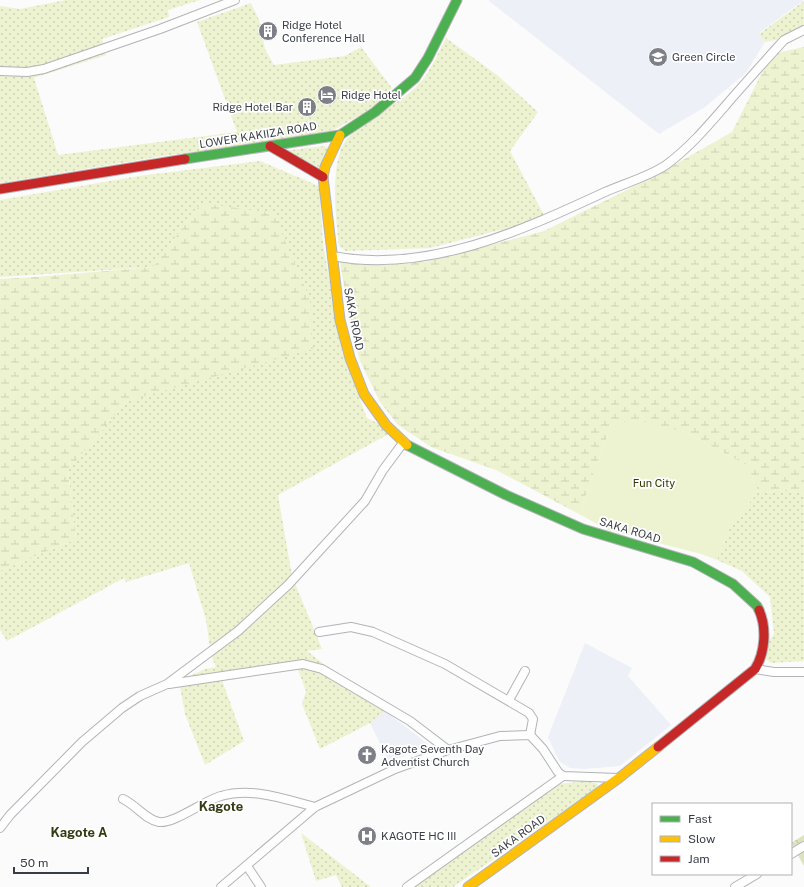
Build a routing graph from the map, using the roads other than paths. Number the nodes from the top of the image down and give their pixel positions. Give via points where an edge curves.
1 (235, 0) edge
2 (457, 0) edge
3 (804, 30) edge
4 (0, 71) edge
5 (340, 135) junction
6 (270, 146) junction
7 (323, 177) junction
8 (0, 189) edge
9 (332, 256) junction
10 (403, 443) junction
11 (319, 632) dead end
12 (755, 669) junction
13 (525, 672) dead end
14 (804, 672) edge
15 (167, 684) junction
16 (509, 700) junction
17 (530, 735) junction
18 (448, 750) junction
19 (562, 776) junction
20 (619, 778) junction
21 (123, 799) dead end
22 (315, 806) junction
23 (0, 828) edge
24 (804, 846) edge
25 (792, 853) edge
26 (247, 866) junction
27 (755, 875) edge
28 (221, 887) edge
29 (261, 887) edge
30 (407, 887) edge
31 (468, 887) edge
32 (735, 887) edge

1 - 4 street via 44,69 27,72
2 - 5 main road, LOWER KAKIIZA ROAD via 415,78 375,112
3 - 9 street via 784,40 687,148 664,166 504,236 451,251 420,258 385,260 352,260
5 - 6 main road, LOWER KAKIIZA ROAD
5 - 7 main road, SAKA ROAD
6 - 7 main road
6 - 8 main road, LOWER KAKIIZA ROAD
7 - 9 main road, SAKA ROAD
9 - 10 main road, SAKA ROAD via 340,320 350,358 364,394 386,425
10 - 12 main road, SAKA ROAD via 506,495 583,529 693,562 733,584 757,606 762,616 764,650
10 - 15 street via 365,501 288,585 238,631
11 - 16 street via 351,627 373,632 446,664
12 - 14 street
12 - 20 main road, SAKA ROAD
13 - 16 street
15 - 18 street via 303,664 322,669 410,721
15 - 23 street via 140,696 82,742
16 - 17 street via 529,713 533,720
17 - 18 street via 500,736
17 - 19 street
18 - 22 street via 395,769
19 - 20 street
19 - 30 street
20 - 31 main road, SAKA ROAD
21 - 22 street via 158,822 176,818 220,796 238,792 282,797
22 - 26 street
24 - 25 street
26 - 28 street
26 - 29 street
27 - 32 street

